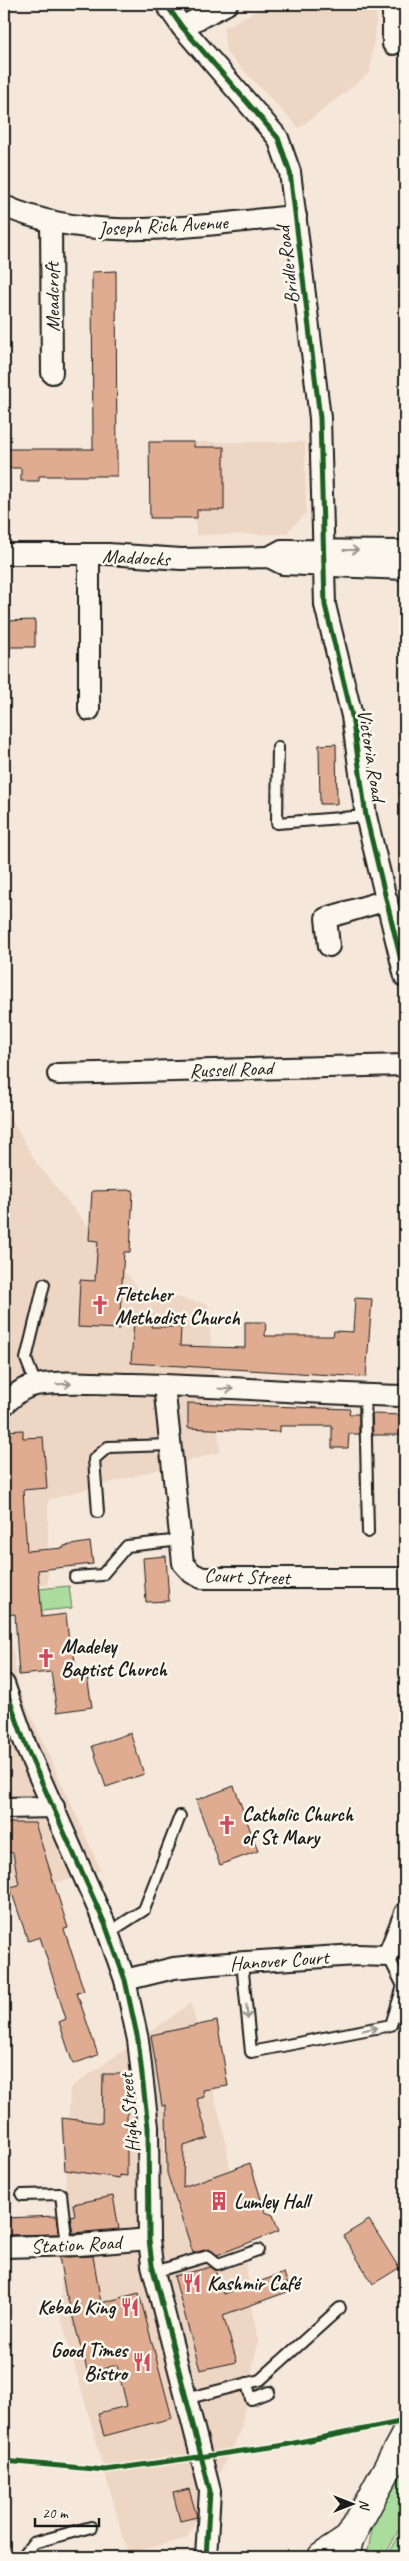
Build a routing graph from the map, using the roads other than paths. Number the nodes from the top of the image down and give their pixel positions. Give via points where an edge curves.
1 (166, 4) edge
2 (227, 4) edge
3 (393, 4) edge
4 (182, 27) junction
5 (393, 44) dead end
6 (4, 206) edge
7 (296, 216) junction
8 (51, 221) junction
9 (52, 373) dead end
10 (405, 551) edge
11 (4, 554) edge
12 (89, 555) junction
13 (322, 558) junction
14 (405, 569) edge
15 (89, 710) dead end
16 (278, 748) dead end
17 (366, 816) junction
18 (387, 900) junction
19 (329, 946) dead end
20 (405, 977) edge
21 (405, 1064) edge
22 (58, 1074) dead end
23 (44, 1284) dead end
24 (36, 1385) junction
25 (164, 1385) junction
26 (365, 1395) junction
27 (405, 1396) edge
28 (4, 1405) edge
29 (170, 1445) junction
30 (98, 1512) dead end
31 (368, 1532) dead end
32 (181, 1540) junction
33 (75, 1577) dead end
34 (405, 1578) edge
35 (4, 1684) edge
36 (54, 1807) junction
37 (4, 1808) edge
38 (180, 1816) dead end
39 (405, 1913) edge
40 (108, 1933) junction
41 (388, 1956) junction
42 (242, 1963) junction
43 (125, 1980) junction
44 (22, 2195) dead end
45 (149, 2239) junction
46 (67, 2245) junction
47 (4, 2247) edge
48 (258, 2250) dead end
49 (154, 2272) junction
50 (340, 2308) dead end
51 (247, 2383) junction
52 (269, 2392) dead end
53 (185, 2400) junction
54 (405, 2436) edge
55 (91, 2527) dead end
56 (347, 2548) edge
57 (22, 2557) edge
58 (206, 2557) edge
59 (322, 2557) edge

1 - 4 street, Bridle Road
2 - 4 street
3 - 5 street
4 - 7 street, Bridle Road via 278,138 290,172
6 - 8 street, Joseph Rich Avenue
7 - 8 street, Joseph Rich Avenue via 133,230 82,228
7 - 13 street, Bridle Road via 320,418
8 - 9 street, Meadcroft
13 -> 10 street, Maddocks
11 - 12 street, Maddocks
12 - 13 street, Maddocks via 181,559 269,557 282,550
12 - 15 street
13 - 14 street, Maddocks
13 - 17 street, Victoria Road via 325,605 352,716
16 - 17 lane via 277,823
17 - 18 street, Victoria Road
18 - 19 street via 326,918
18 - 20 street, Victoria Road
21 - 22 street, Russell Road
23 - 24 lane via 26,1358
24 -> 25 street
24 - 28 street via 24,1388
25 -> 26 street
25 - 29 street, Court Street
26 - 27 street
26 - 31 lane
29 - 30 lane via 108,1447 94,1459
29 - 32 street, Court Street
32 - 33 lane via 127,1546 102,1575
32 - 34 street, Court Street via 183,1563 202,1578
35 - 36 street, High Street via 26,1749
36 - 37 street
36 - 40 street, High Street
38 - 40 lane via 144,1910
39 - 41 street
40 - 43 street, High Street
41 - 42 street, Hanover Court
42 -> 41 lane via 251,2052 391,2025 403,1986
42 - 43 street, Hanover Court via 174,1968
43 - 45 street, High Street via 138,2040 148,2127
44 - 46 lane via 61,2194
45 - 46 street, Station Road
45 - 49 street, High Street
46 - 47 street, Station Road
48 - 49 lane via 218,2264 208,2256
49 - 53 street, High Street
50 - 51 lane via 260,2380
51 - 52 lane via 251,2399
51 - 53 lane
53 - 58 street, High Street via 210,2490
54 - 56 street
55 - 57 lane via 33,2543
56 - 59 street

